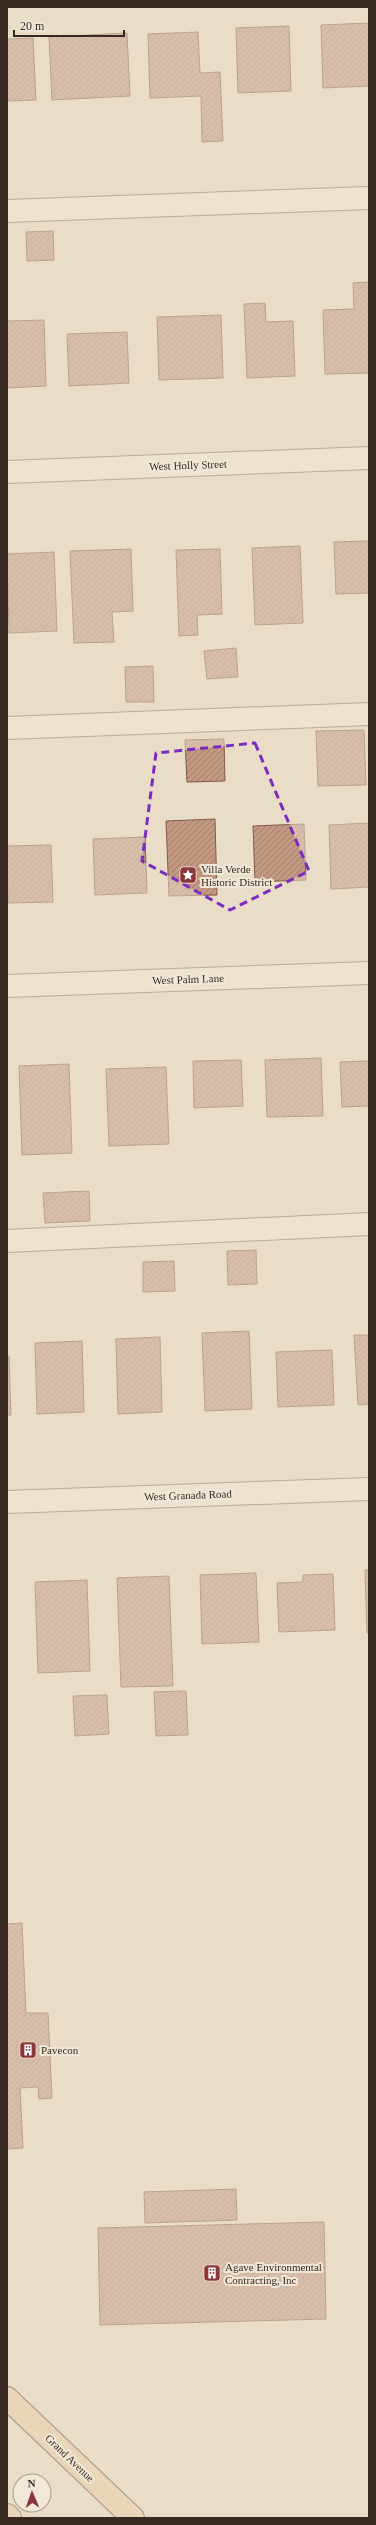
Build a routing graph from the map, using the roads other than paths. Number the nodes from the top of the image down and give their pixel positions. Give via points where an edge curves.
1 (369, 198) edge
2 (7, 211) edge
3 (369, 458) edge
4 (7, 472) edge
5 (369, 714) edge
6 (7, 728) edge
7 (369, 973) edge
8 (7, 986) edge
9 (369, 1224) edge
10 (7, 1241) edge
11 (369, 1489) edge
12 (7, 1502) edge
13 (7, 2398) edge
14 (7, 2516) edge
15 (10, 2518) edge
16 (133, 2518) edge

1 - 2 street
3 - 4 street, West Holly Street
5 - 6 street
7 - 8 street, West Palm Lane
9 - 10 street
11 - 12 street, West Granada Road
13 - 16 main road, Grand Avenue
14 - 15 main road

